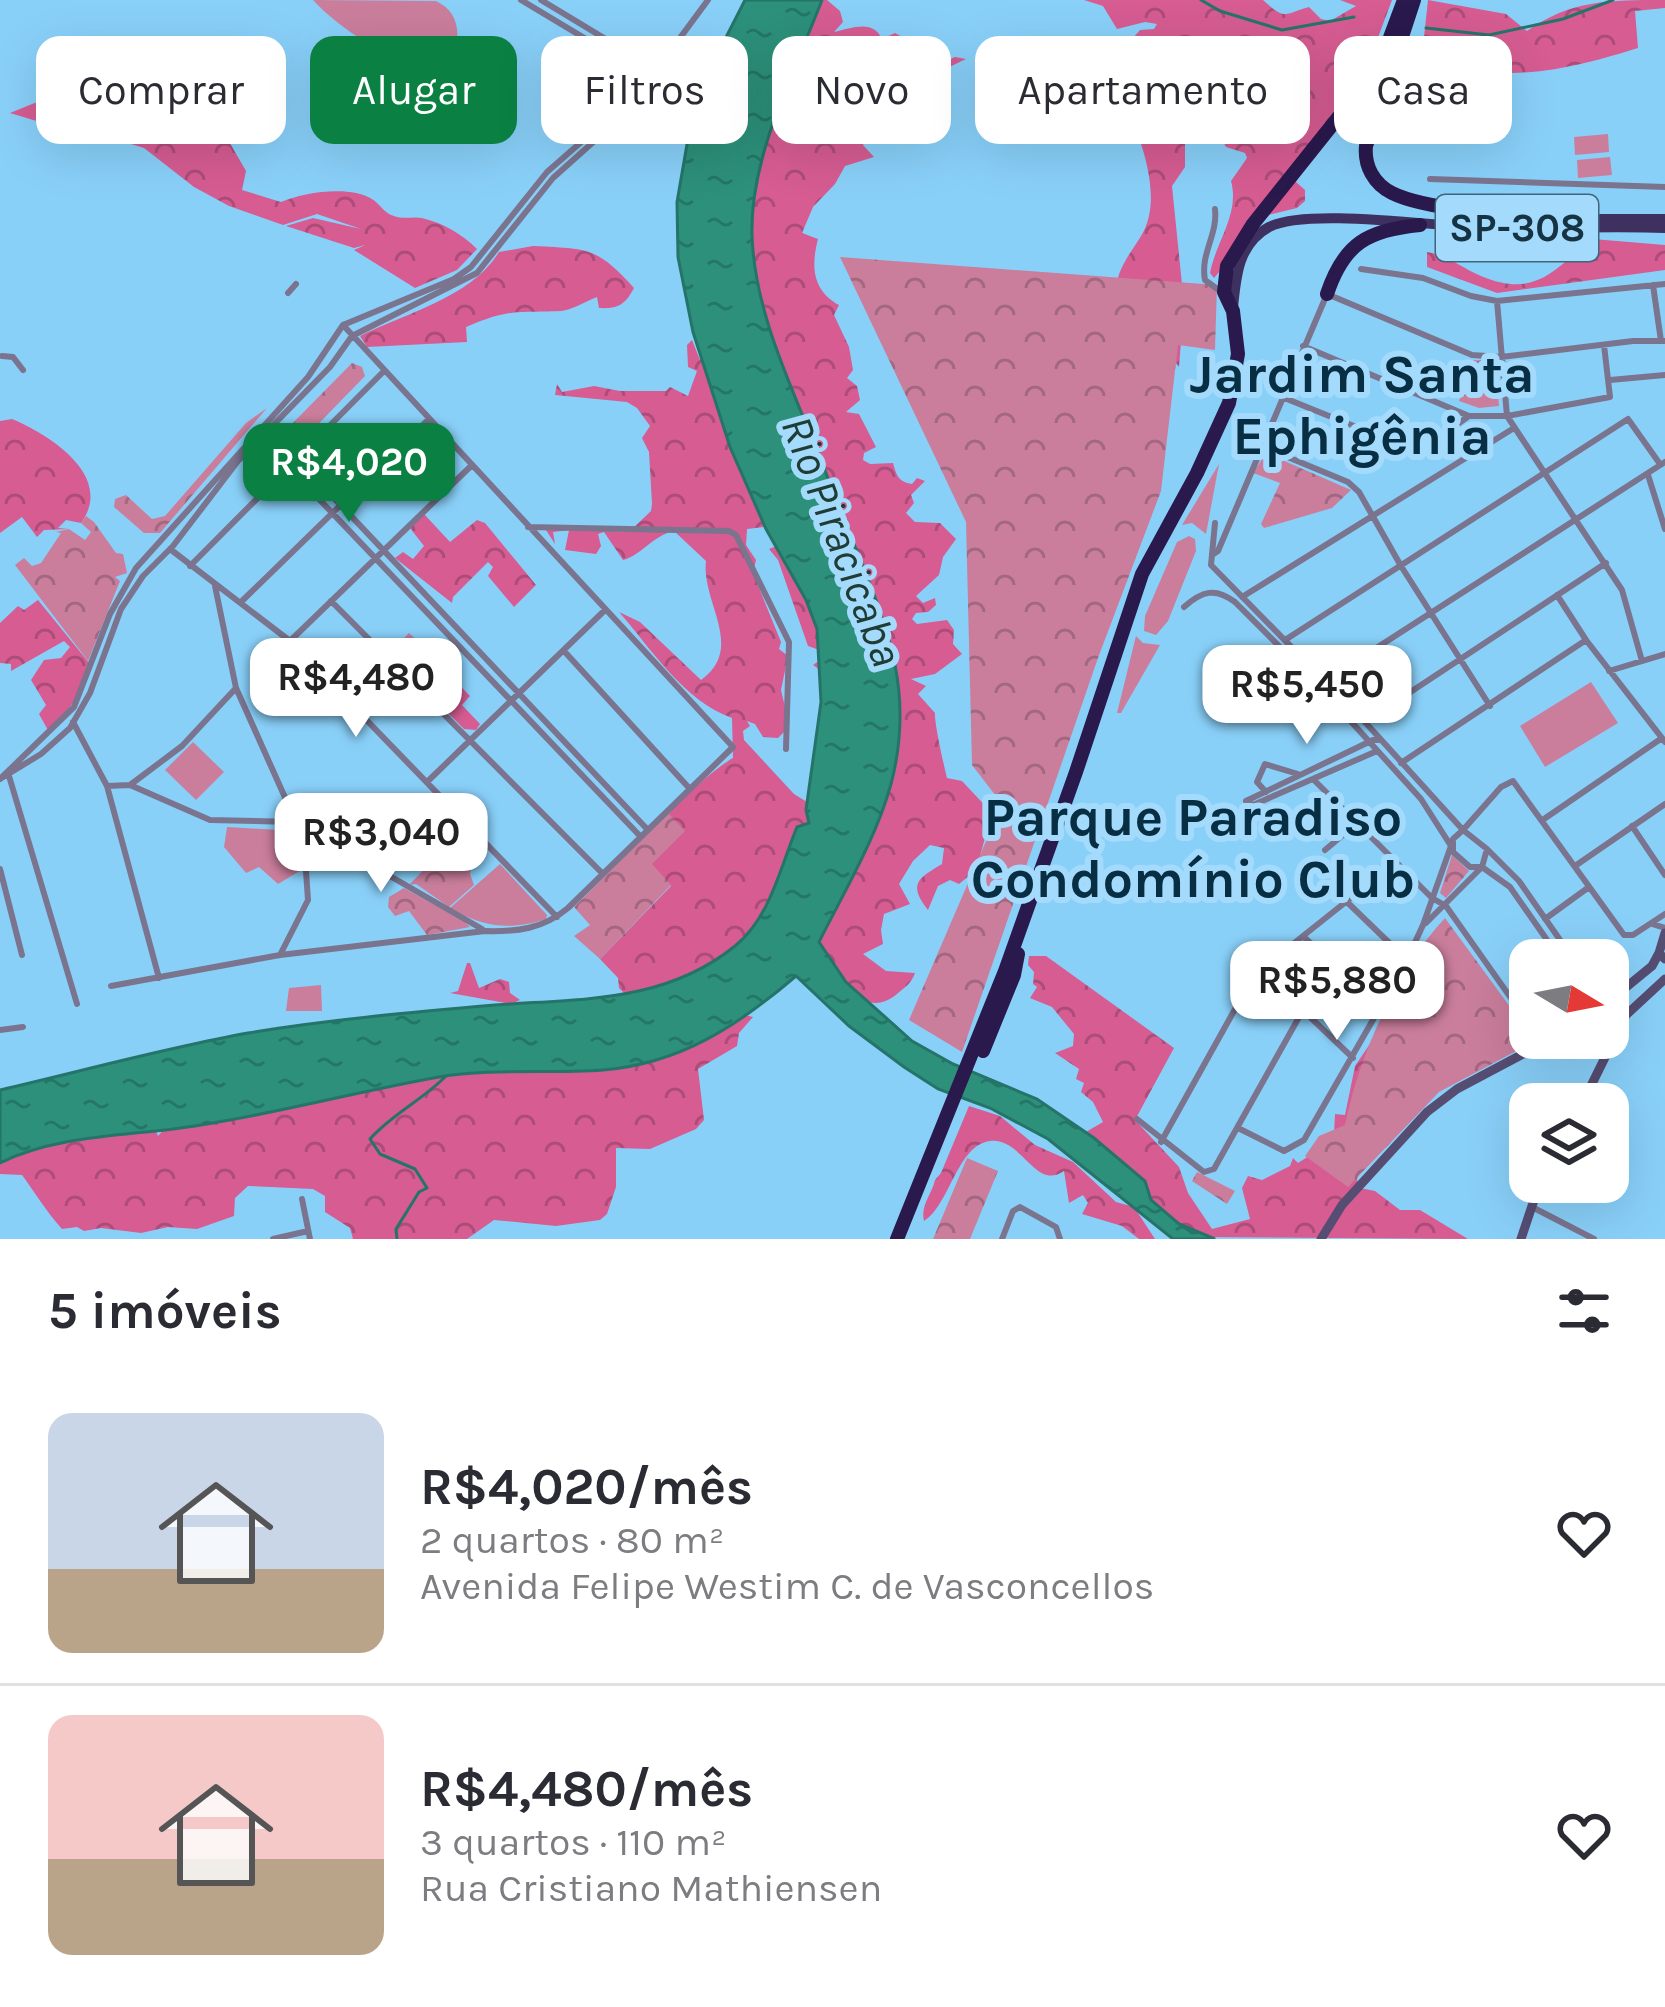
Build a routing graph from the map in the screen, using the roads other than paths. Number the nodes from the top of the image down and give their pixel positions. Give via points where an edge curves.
1 (521, 0) edge
2 (708, 0) edge
3 (1404, 0) edge
4 (1414, 0) edge
5 (540, 3) edge
6 (693, 20) junction
7 (593, 36) edge
8 (681, 36) edge
9 (1394, 36) edge
10 (1401, 36) edge
11 (1334, 127) edge
12 (578, 144) edge
13 (1367, 144) edge
14 (1430, 179) dead end
15 (1665, 187) edge
16 (1215, 209) dead end
17 (1565, 219) junction
18 (1369, 220) junction
19 (1665, 223) edge
20 (1420, 225) junction
21 (1361, 269) dead end
22 (296, 284) dead end
23 (1665, 284) edge
24 (1653, 285) junction
25 (1223, 292) junction
26 (288, 293) dead end
27 (1325, 296) junction
28 (1497, 301) junction
29 (1233, 311) junction
30 (343, 325) junction
31 (352, 336) junction
32 (1663, 341) edge
33 (330, 344) junction
34 (1604, 345) junction
35 (1304, 346) junction
36 (360, 347) junction
37 (341, 353) junction
38 (2, 356) edge
39 (1501, 357) junction
40 (23, 370) dead end
41 (383, 372) junction
42 (1665, 375) edge
43 (1610, 380) junction
44 (1282, 397) junction
45 (1469, 416) junction
46 (1507, 416) junction
47 (428, 420) junction
48 (266, 426) junction
49 (1514, 428) junction
50 (257, 435) junction
51 (1261, 446) junction
52 (297, 459) junction
53 (1663, 463) edge
54 (471, 466) junction
55 (288, 467) junction
56 (1546, 473) junction
57 (1648, 473) junction
58 (340, 505) junction
59 (332, 513) junction
60 (1577, 517) junction
61 (1373, 518) junction
62 (1215, 524) dead end
63 (528, 527) junction
64 (1665, 529) edge
65 (166, 533) junction
66 (158, 541) junction
67 (171, 547) junction
68 (383, 550) junction
69 (1211, 555) junction
70 (375, 558) junction
71 (1606, 562) junction
72 (190, 566) junction
73 (1401, 566) junction
74 (146, 572) junction
75 (214, 586) junction
76 (1557, 595) junction
77 (1238, 600) junction
78 (242, 601) junction
79 (331, 601) junction
80 (1184, 607) dead end
81 (605, 610) junction
82 (1431, 612) junction
83 (1283, 640) junction
84 (1586, 640) junction
85 (290, 641) junction
86 (563, 650) junction
87 (1665, 654) edge
88 (1460, 660) junction
89 (1642, 661) junction
90 (1609, 671) junction
91 (1322, 684) junction
92 (236, 688) junction
93 (519, 694) junction
94 (511, 701) junction
95 (1490, 706) junction
96 (70, 713) junction
97 (1365, 722) junction
98 (73, 723) junction
99 (1664, 739) edge
100 (1382, 740) junction
101 (470, 741) junction
102 (1369, 742) junction
103 (786, 749) dead end
104 (1377, 751) junction
105 (33, 754) junction
106 (1401, 763) junction
107 (1298, 774) junction
108 (1313, 779) junction
109 (428, 781) junction
110 (130, 784) junction
111 (107, 786) junction
112 (690, 789) junction
113 (1264, 791) junction
114 (1273, 796) junction
115 (1665, 804) edge
116 (1543, 820) junction
117 (300, 824) junction
118 (1356, 824) junction
119 (1632, 826) junction
120 (647, 829) junction
121 (1462, 830) junction
122 (640, 836) junction
123 (1451, 846) junction
124 (1487, 849) junction
125 (1325, 850) dead end
126 (1396, 862) junction
127 (1575, 866) junction
128 (1482, 867) junction
129 (0, 868) edge
130 (602, 873) junction
131 (1665, 875) edge
132 (1439, 877) junction
133 (1416, 882) junction
134 (1589, 886) junction
135 (1432, 898) junction
136 (1347, 902) junction
137 (1445, 906) junction
138 (1665, 914) edge
139 (557, 917) junction
140 (1545, 919) junction
141 (1652, 924) junction
142 (1424, 926) junction
143 (1665, 930) edge
144 (485, 931) junction
145 (1305, 938) junction
146 (1546, 939) edge
147 (1559, 939) edge
148 (22, 955) dead end
149 (280, 955) junction
150 (1245, 955) dead end
151 (1662, 956) edge
152 (1407, 960) junction
153 (1652, 966) junction
154 (1260, 969) junction
155 (158, 978) junction
156 (1663, 981) edge
157 (1629, 985) edge
158 (111, 986) dead end
159 (1509, 995) edge
160 (77, 1004) dead end
161 (1380, 1008) junction
162 (1304, 1010) junction
163 (1629, 1013) edge
164 (22, 1027) dead end
165 (0, 1030) edge
166 (1353, 1058) junction
167 (1512, 1059) edge
168 (953, 1113) junction
169 (1137, 1119) dead end
170 (1238, 1128) junction
171 (1161, 1142) junction
172 (302, 1199) dead end
173 (1533, 1203) edge
174 (1532, 1207) junction
175 (309, 1235) edge
176 (273, 1239) edge
177 (897, 1239) edge
178 (906, 1239) edge
179 (1002, 1239) edge
180 (1060, 1239) edge
181 (1321, 1239) edge
182 (1521, 1239) edge
183 (1594, 1239) edge

1 - 5 street
2 - 6 street
3 - 9 highway
4 - 10 highway
5 - 7 street
6 - 8 street
6 - 31 street via 647,94 553,178 477,273
11 - 25 highway via 1234,250
12 - 30 street via 471,267
13 - 17 highway via 1379,184 1409,198
14 - 15 street
16 - 25 street via 1202,266 1205,280
17 - 18 main road, SP-308
17 - 19 main road, SP-308
18 - 20 main road, SP-308
18 - 29 main road, SP-308 via 1291,220 1262,231 1236,275
19 - 20 main road, SP-308
20 - 27 highway via 1386,228 1358,242
21 - 28 street
22 - 26 street
23 - 24 street
24 - 28 street
24 - 32 street
25 - 29 highway
27 - 35 street
27 - 39 street via 1461,352
28 - 39 street
29 - 168 highway via 1238,354 1229,403 1142,574
30 - 31 street
30 - 33 street
31 - 36 street
31 - 37 street
32 - 34 street
33 - 37 street
33 - 48 street
34 - 39 street
34 - 43 street
35 - 44 street
35 - 45 street
36 - 37 street
36 - 41 street
37 - 48 street
38 - 40 street
39 - 46 street
41 - 47 street
41 - 52 street
42 - 43 street
43 - 46 street via 1612,394
44 - 45 street via 1415,452
44 - 51 street
45 - 46 street
46 - 49 street
47 - 54 street
47 - 58 street
48 - 50 street
48 - 52 street
49 - 56 street
49 - 61 street
50 - 55 street
50 - 65 street
50 - 67 street
51 - 61 street via 1348,482
51 - 69 street
52 - 55 street
52 - 58 street
53 - 56 street via 1628,419
53 - 57 street
54 - 63 street
54 - 68 street
55 - 59 street
55 - 72 street
56 - 60 street
56 - 73 street
57 - 60 street
57 - 64 street
58 - 59 street
58 - 68 street
59 - 70 street
59 - 78 street
60 - 71 street
60 - 82 street
61 - 73 street
61 - 77 street
62 - 69 street
63 - 81 street
63 - 103 street via 736,535 789,642
65 - 66 street
65 - 67 street
66 - 74 street
66 - 96 street via 119,593
67 - 72 street
67 - 74 street
68 - 70 street
68 - 93 street
69 - 77 street
70 - 79 street
70 - 94 street
71 - 76 street
71 - 89 street
72 - 75 street
73 - 82 street
73 - 83 street
74 - 98 street via 121,609
75 - 78 street
75 - 92 street
76 - 84 street
76 - 88 street
77 - 80 street via 1206,592
77 - 83 street
77 - 91 street
78 - 85 street
79 - 85 street
79 - 101 street
81 - 86 street
81 - 112 street via 733,747
82 - 88 street
82 - 91 street
83 - 91 street
84 - 90 street
84 - 95 street
85 - 109 street
86 - 93 street
86 - 112 street
87 - 89 street
88 - 95 street
88 - 97 street
89 - 90 street
90 - 99 street
91 - 97 street
91 - 102 street
92 - 110 street via 182,746
92 - 117 street
93 - 94 street
93 - 120 street
94 - 101 street
94 - 122 street
95 - 106 street
96 - 98 street
96 - 105 street
97 - 100 street
98 - 105 street
98 - 111 street
99 - 116 street
100 - 102 street
100 - 106 street
101 - 109 street
101 - 130 street
102 - 104 street
102 - 107 street
104 - 108 street
104 - 123 street via 1434,814
105 - 160 street via 0,779 9,776
106 - 121 street
107 - 113 street
107 - 113 street via 1265,764 1257,782
108 - 114 street
108 - 118 street
109 - 139 street
110 - 111 street
110 - 117 street via 210,820
111 - 155 street
112 - 120 street
113 - 114 street
113 - 114 street via 1250,803
115 - 119 street
116 - 121 street via 1513,781
116 - 127 street
117 - 144 street
117 - 149 street via 308,900
118 - 125 street
118 - 126 street
119 - 127 street
119 - 131 street
120 - 122 street
121 - 123 street
121 - 124 street
122 - 130 street
123 - 128 street via 1466,864
123 - 132 street
124 - 128 street
124 - 140 street
126 - 133 street
126 - 136 street
127 - 134 street
128 - 137 street
128 - 146 street via 1510,887
129 - 148 street
130 - 139 street
132 - 133 street
132 - 135 street
133 - 135 street
134 - 140 street
134 - 141 street via 1624,935
135 - 137 street
135 - 142 street
136 - 145 street
136 - 152 street
137 - 142 street
137 - 159 street
138 - 141 street
139 - 144 street via 512,932
140 - 147 street
141 - 143 street
142 - 152 street
143 - 151 street
144 - 149 street
145 - 154 street
145 - 161 street
149 - 155 street
150 - 154 street
151 - 153 street
152 - 161 street
153 - 156 street
153 - 157 street
154 - 162 street
154 - 171 street
155 - 158 street
156 - 163 street
161 - 166 street
162 - 166 street
162 - 170 street
164 - 165 street
166 - 170 street via 1293,1149
167 - 181 street via 1427,1112 1342,1204
168 - 177 highway
168 - 178 highway
169 - 171 street
170 - 171 street via 1206,1172
172 - 175 street
173 - 174 street
174 - 182 street
174 - 183 street
175 - 176 street
179 - 180 street via 1020,1207 1056,1227

